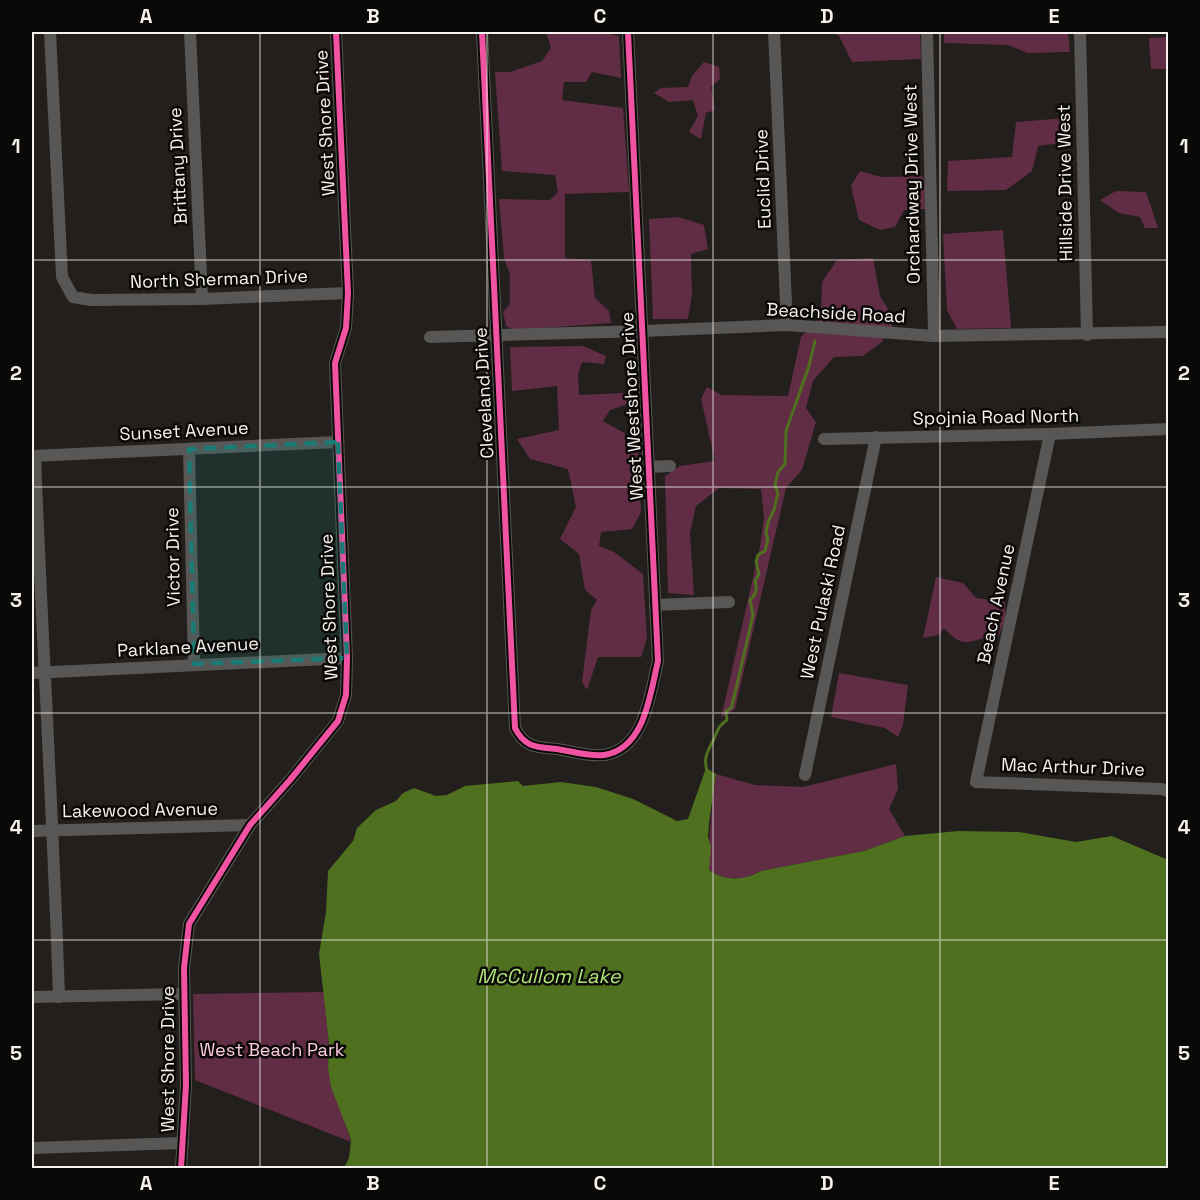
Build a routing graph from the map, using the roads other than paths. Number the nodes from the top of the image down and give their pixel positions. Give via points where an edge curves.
1 (50, 32) edge
2 (190, 32) edge
3 (336, 32) edge
4 (482, 32) edge
5 (628, 32) edge
6 (774, 32) edge
7 (927, 32) edge
8 (1080, 32) edge
9 (348, 293) junction
10 (202, 299) junction
11 (787, 325) junction
12 (643, 331) junction
13 (1168, 333) edge
14 (1087, 335) junction
15 (497, 336) junction
16 (934, 336) junction
17 (429, 337) dead end
18 (1168, 429) edge
19 (1050, 434) junction
20 (876, 437) junction
21 (824, 439) dead end
22 (338, 442) junction
23 (189, 449) junction
24 (33, 456) edge
25 (670, 466) dead end
26 (649, 467) junction
27 (729, 602) dead end
28 (655, 605) junction
29 (347, 658) junction
30 (194, 664) junction
31 (37, 672) edge
32 (602, 756) joint
33 (805, 775) dead end
34 (976, 782) joint
35 (1168, 791) edge
36 (250, 825) junction
37 (53, 830) junction
38 (32, 831) edge
39 (184, 994) junction
40 (59, 997) junction
41 (32, 998) edge
42 (183, 1143) junction
43 (32, 1148) edge
44 (182, 1168) edge

1 - 10 street, North Sherman Drive via 62,277 73,297
2 - 10 street, Brittany Drive
3 - 9 street, West Shore Drive
4 - 15 street, Cleveland Drive
5 - 12 street, West Westshore Drive
6 - 11 street, Euclid Drive
7 - 16 street, Orchardway Drive West
8 - 14 street, Hillside Drive West
9 - 10 street, North Sherman Drive
9 - 22 street, West Shore Drive via 346,328 335,363
11 - 12 street, Beachside Road
11 - 16 street, Beachside Road
12 - 15 street, Beachside Road
12 - 26 street, West Westshore Drive
13 - 14 street, Beachside Road
14 - 16 street, Beachside Road
15 - 17 street, Beachside Road
15 - 32 street, Cleveland Drive via 515,728 520,739 532,746
18 - 19 street, Spojnia Road North
19 - 20 street, Spojnia Road North
19 - 34 street, Beach Avenue
20 - 21 street, Spojnia Road North
20 - 33 street, West Pulaski Road
22 - 23 street, Sunset Avenue
22 - 29 street, West Shore Drive
23 - 24 street, Sunset Avenue
23 - 30 street, Victor Drive
24 - 31 street
25 - 26 street
26 - 28 street, West Westshore Drive
27 - 28 street
28 - 32 street, West Westshore Drive via 658,661 645,714 622,750
29 - 30 street, Parklane Avenue
29 - 36 street, West Shore Drive via 346,696 338,721
30 - 31 street, Parklane Avenue
31 - 37 street
34 - 35 street, Mac Arthur Drive
36 - 37 street, Lakewood Avenue
36 - 39 street, West Shore Drive via 189,924
37 - 38 street, Lakewood Avenue
37 - 40 street
39 - 40 street
39 - 42 street, West Shore Drive
40 - 41 street
42 - 43 street
42 - 44 street, West Shore Drive

